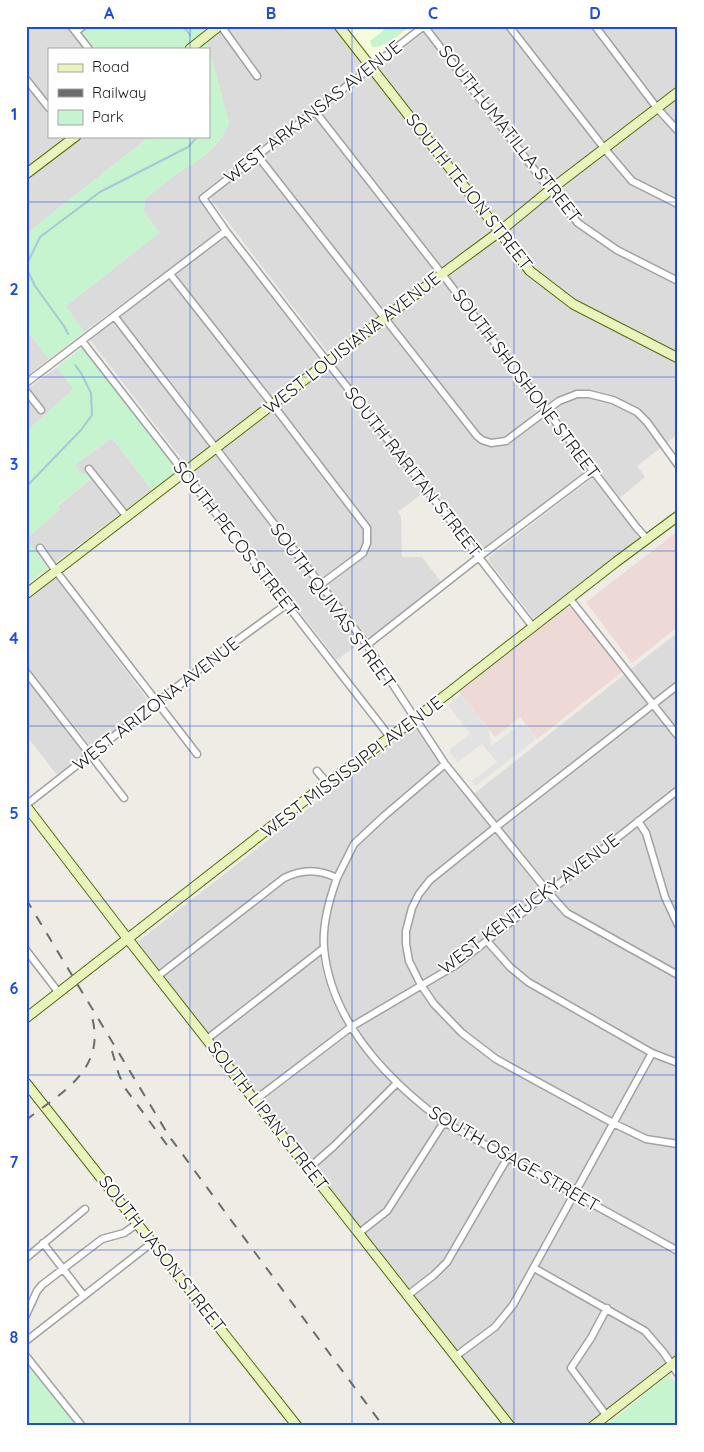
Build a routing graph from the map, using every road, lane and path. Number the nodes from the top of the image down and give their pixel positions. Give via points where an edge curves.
1 (71, 26) edge
2 (84, 26) edge
3 (220, 26) edge
4 (340, 26) edge
5 (424, 26) edge
6 (509, 26) edge
7 (595, 26) edge
8 (76, 32) junction
9 (88, 48) edge
10 (191, 48) edge
11 (370, 67) junction
12 (257, 76) dead end
13 (26, 79) edge
14 (678, 92) edge
15 (48, 107) edge
16 (657, 108) junction
17 (314, 110) junction
18 (678, 131) edge
19 (72, 138) edge
20 (604, 148) junction
21 (257, 155) junction
22 (26, 174) edge
23 (550, 190) junction
24 (203, 198) joint
25 (678, 204) edge
26 (226, 231) junction
27 (499, 232) junction
28 (170, 274) junction
29 (442, 274) junction
30 (678, 281) edge
31 (115, 317) junction
32 (385, 319) junction
33 (82, 341) junction
34 (678, 358) edge
35 (328, 363) junction
36 (26, 383) edge
37 (26, 390) edge
38 (273, 405) junction
39 (41, 410) dead end
40 (547, 410) junction
41 (215, 449) junction
42 (678, 465) edge
43 (89, 469) dead end
44 (592, 471) junction
45 (185, 472) junction
46 (678, 516) edge
47 (126, 517) junction
48 (647, 539) junction
49 (40, 548) dead end
50 (479, 557) junction
51 (56, 571) junction
52 (320, 585) junction
53 (26, 594) edge
54 (570, 599) junction
55 (287, 604) junction
56 (533, 627) junction
57 (367, 645) junction
58 (26, 672) edge
59 (678, 685) edge
60 (157, 703) junction
61 (653, 704) junction
62 (414, 719) junction
63 (678, 736) edge
64 (390, 737) junction
65 (90, 754) junction
66 (197, 754) dead end
67 (445, 764) junction
68 (317, 771) dead end
69 (327, 783) junction
70 (678, 790) edge
71 (124, 798) dead end
72 (26, 805) edge
73 (638, 821) junction
74 (496, 827) junction
75 (337, 878) junction
76 (548, 892) junction
77 (678, 925) edge
78 (128, 939) junction
79 (487, 941) junction
80 (324, 948) junction
81 (26, 950) edge
82 (678, 975) edge
83 (158, 976) junction
84 (420, 985) junction
85 (59, 993) junction
86 (26, 1018) edge
87 (351, 1027) junction
88 (207, 1039) junction
89 (652, 1053) junction
90 (678, 1063) edge
91 (26, 1082) edge
92 (397, 1083) junction
93 (255, 1100) junction
94 (444, 1122) junction
95 (613, 1123) junction
96 (678, 1144) edge
97 (508, 1156) junction
98 (308, 1168) junction
99 (574, 1194) junction
100 (85, 1209) dead end
101 (138, 1223) junction
102 (359, 1233) junction
103 (153, 1242) junction
104 (43, 1244) junction
105 (678, 1251) edge
106 (26, 1258) edge
107 (534, 1268) junction
108 (63, 1269) junction
109 (408, 1294) junction
110 (84, 1296) junction
111 (607, 1308) junction
112 (26, 1315) edge
113 (26, 1341) edge
114 (26, 1356) edge
115 (456, 1356) junction
116 (675, 1362) edge
117 (678, 1374) edge
118 (606, 1415) junction
119 (82, 1426) edge
120 (297, 1426) edge
121 (510, 1426) edge
122 (592, 1426) edge

1 - 8 street
2 - 8 street
3 - 10 street
3 - 12 street
4 - 11 street, SOUTH TEJON STREET
5 - 11 street, WEST ARKANSAS AVENUE
5 - 23 street, SOUTH UMATILLA STREET
6 - 20 street
7 - 16 street
8 - 9 street
11 - 17 street, WEST ARKANSAS AVENUE
11 - 27 street, SOUTH TEJON STREET
13 - 15 street
14 - 16 street, WEST LOUISIANA AVENUE
16 - 18 street
16 - 20 street, WEST LOUISIANA AVENUE
17 - 21 street, WEST ARKANSAS AVENUE
17 - 29 street, SOUTH SHOSHONE STREET
19 - 22 street
20 - 23 street, WEST LOUISIANA AVENUE
20 - 25 street via 632,181
21 - 24 street, WEST ARKANSAS AVENUE
21 - 32 street
23 - 27 street, WEST LOUISIANA AVENUE
23 - 30 street, SOUTH UMATILLA STREET via 578,223 617,250
24 - 26 street, SOUTH RARITAN STREET
26 - 28 street
26 - 35 street, SOUTH RARITAN STREET
27 - 29 street, WEST LOUISIANA AVENUE
27 - 34 street, SOUTH TEJON STREET via 530,271 573,304
28 - 31 street
28 - 38 street
29 - 32 street, WEST LOUISIANA AVENUE
29 - 40 street, SOUTH SHOSHONE STREET
31 - 33 street
31 - 41 street, SOUTH QUIVAS STREET
32 - 35 street, WEST LOUISIANA AVENUE
32 - 40 street via 482,440 491,443 506,441
33 - 36 street
33 - 45 street, SOUTH PECOS STREET
35 - 38 street, WEST LOUISIANA AVENUE
35 - 50 street, SOUTH RARITAN STREET
37 - 39 street
38 - 41 street, WEST LOUISIANA AVENUE
38 - 52 street via 367,528 367,543 362,553
40 - 42 street via 577,394 613,400 641,416
40 - 44 street, SOUTH SHOSHONE STREET
41 - 45 street, WEST LOUISIANA AVENUE
41 - 52 street, SOUTH QUIVAS STREET
43 - 47 street
44 - 48 street, SOUTH SHOSHONE STREET
44 - 50 street
45 - 47 street, WEST LOUISIANA AVENUE
45 - 55 street, SOUTH PECOS STREET
46 - 48 street, WEST MISSISSIPPI AVENUE
47 - 51 street, WEST LOUISIANA AVENUE
48 - 54 street, WEST MISSISSIPPI AVENUE
49 - 51 street
50 - 56 street, SOUTH RARITAN STREET
50 - 57 street
51 - 53 street, WEST LOUISIANA AVENUE
51 - 60 street
52 - 57 street, SOUTH QUIVAS STREET
54 - 56 street, WEST MISSISSIPPI AVENUE
54 - 61 street
55 - 60 street, WEST ARIZONA AVENUE
55 - 64 street, SOUTH PECOS STREET
56 - 62 street, WEST MISSISSIPPI AVENUE
57 - 62 street, SOUTH QUIVAS STREET
58 - 65 street
59 - 61 street
60 - 65 street, WEST ARIZONA AVENUE
60 - 66 street
61 - 63 street
61 - 74 street
62 - 64 street, WEST MISSISSIPPI AVENUE
62 - 67 street, SOUTH QUIVAS STREET
64 - 69 street, WEST MISSISSIPPI AVENUE
65 - 71 street
65 - 72 street, WEST ARIZONA AVENUE
67 - 74 street, SOUTH QUIVAS STREET
67 - 75 street, SOUTH OSAGE STREET via 354,844
68 - 69 street
69 - 78 street, WEST MISSISSIPPI AVENUE
70 - 73 street, WEST KENTUCKY AVENUE
72 - 78 street, SOUTH LIPAN STREET
73 - 76 street, WEST KENTUCKY AVENUE
73 - 77 street via 646,833 665,897
74 - 76 street, SOUTH QUIVAS STREET
74 - 84 street via 430,880 419,894 406,931 409,961
75 - 80 street, SOUTH OSAGE STREET via 326,914
75 - 83 street via 316,870 284,878
76 - 79 street, WEST KENTUCKY AVENUE
76 - 82 street, SOUTH QUIVAS STREET via 567,913
78 - 83 street, SOUTH LIPAN STREET
78 - 85 street, WEST MISSISSIPPI AVENUE
79 - 84 street, WEST KENTUCKY AVENUE
79 - 89 street via 528,982
80 - 87 street, SOUTH OSAGE STREET via 334,990
80 - 88 street
81 - 85 street
83 - 88 street, SOUTH LIPAN STREET
84 - 87 street, WEST KENTUCKY AVENUE
84 - 95 street via 451,1023 496,1059
85 - 86 street, WEST MISSISSIPPI AVENUE
87 - 92 street, SOUTH OSAGE STREET
87 - 93 street, WEST KENTUCKY AVENUE
88 - 93 street, SOUTH LIPAN STREET
89 - 90 street
89 - 95 street
91 - 101 street, SOUTH JASON STREET
92 - 94 street, SOUTH OSAGE STREET
92 - 98 street
93 - 98 street, SOUTH LIPAN STREET
94 - 97 street, SOUTH OSAGE STREET
94 - 102 street via 387,1211
95 - 96 street via 646,1139
95 - 99 street
97 - 99 street, SOUTH OSAGE STREET
97 - 109 street via 447,1262
98 - 102 street, SOUTH LIPAN STREET
99 - 105 street, SOUTH OSAGE STREET
99 - 107 street
100 - 104 street
101 - 103 street, SOUTH JASON STREET
101 - 108 street via 124,1233 102,1239
102 - 109 street, SOUTH LIPAN STREET
103 - 110 street
103 - 120 street, SOUTH JASON STREET
104 - 106 street
104 - 108 street
107 - 111 street
107 - 115 street via 513,1305 494,1327
108 - 110 street
108 - 112 street via 37,1291
109 - 115 street, SOUTH LIPAN STREET
110 - 113 street
111 - 116 street via 644,1331
111 - 118 street via 571,1368
114 - 119 street
115 - 121 street, SOUTH LIPAN STREET
116 - 117 street
116 - 118 street
118 - 122 street

